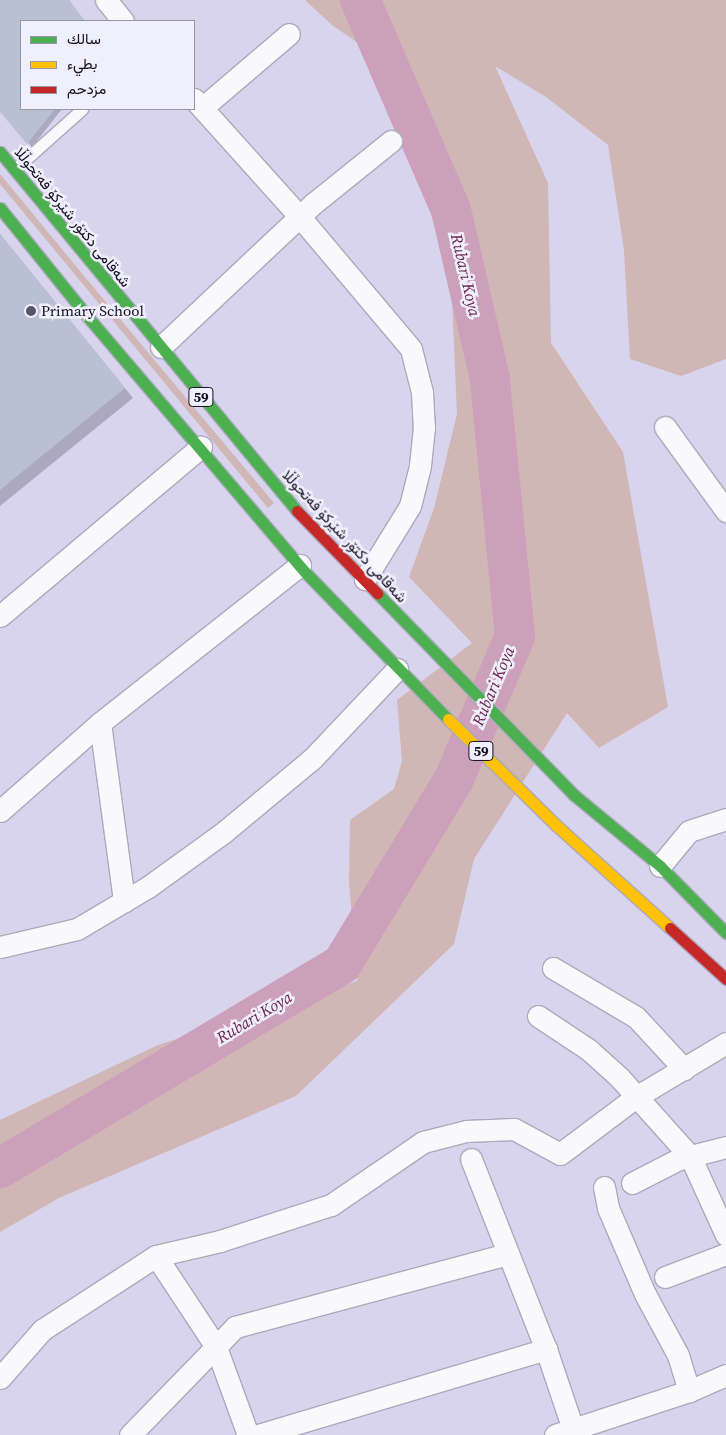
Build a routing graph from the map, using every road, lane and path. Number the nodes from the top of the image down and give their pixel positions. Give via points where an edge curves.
1 (106, 0) edge
2 (122, 20) edge
3 (289, 34) dead end
4 (198, 104) edge
5 (81, 110) edge
6 (391, 141) dead end
7 (0, 152) edge
8 (15, 169) junction
9 (0, 208) edge
10 (300, 217) junction
11 (161, 348) junction
12 (665, 427) dead end
13 (200, 447) junction
14 (726, 511) edge
15 (297, 523) junction
16 (277, 539) junction
17 (300, 565) junction
18 (365, 579) junction
19 (0, 616) edge
20 (401, 673) junction
21 (100, 723) junction
22 (0, 811) edge
23 (726, 819) edge
24 (660, 866) junction
25 (124, 902) junction
26 (726, 933) edge
27 (0, 947) edge
28 (553, 968) dead end
29 (726, 979) edge
30 (538, 1016) dead end
31 (726, 1042) edge
32 (684, 1069) junction
33 (636, 1097) junction
34 (726, 1147) edge
35 (690, 1156) junction
36 (471, 1159) dead end
37 (632, 1183) dead end
38 (604, 1186) dead end
39 (726, 1235) edge
40 (508, 1254) junction
41 (726, 1254) edge
42 (156, 1256) junction
43 (665, 1277) dead end
44 (216, 1347) junction
45 (546, 1349) junction
46 (726, 1375) edge
47 (0, 1378) edge
48 (690, 1391) junction
49 (568, 1433) edge
50 (130, 1435) edge
51 (248, 1435) edge
52 (258, 1435) edge

1 - 2 street
3 - 4 street
4 - 10 street
5 - 8 lane
6 - 10 street
7 - 8 main road, شەقامی دکتۆر شێرکۆ فەتحوڵڵا / 59
8 - 11 main road, شەقامی دکتۆر شێرکۆ فەتحوڵڵا / 59
9 - 13 main road, 59 via 87,316
10 - 11 street via 236,273
10 - 18 street via 412,349 419,372 424,427 420,466 412,498
11 - 15 main road, شەقامی دکتۆر شێرکۆ فەتحوڵڵا / 59
12 - 14 street
13 - 16 main road, 59
13 - 19 street
15 - 16 main road
15 - 18 main road, شەقامی دکتۆر شێرکۆ فەتحوڵڵا / 59
16 - 17 main road, 59
17 - 20 main road, 59
17 - 21 street
18 - 24 main road, شەقامی دکتۆر شێرکۆ فەتحوڵڵا / 59 via 574,795
20 - 25 street via 312,759 224,832
20 - 29 main road, 59 via 557,826
21 - 22 street
21 - 25 street
23 - 24 street via 689,831
24 - 26 main road, 59
25 - 27 street via 77,929
28 - 32 street via 636,1017
30 - 33 street via 589,1050
31 - 32 street
32 - 33 street
33 - 35 street
33 - 42 street via 560,1154 514,1129 466,1131 423,1142 331,1204 220,1241
34 - 35 street
35 - 37 street
35 - 39 street
36 - 40 street
38 - 48 street via 608,1208 644,1294 678,1355
40 - 44 street via 235,1327
40 - 45 street
41 - 43 street
42 - 44 street
42 - 47 street via 42,1330
44 - 50 street
44 - 51 street
45 - 49 street
45 - 52 street
46 - 48 street
48 - 49 street

